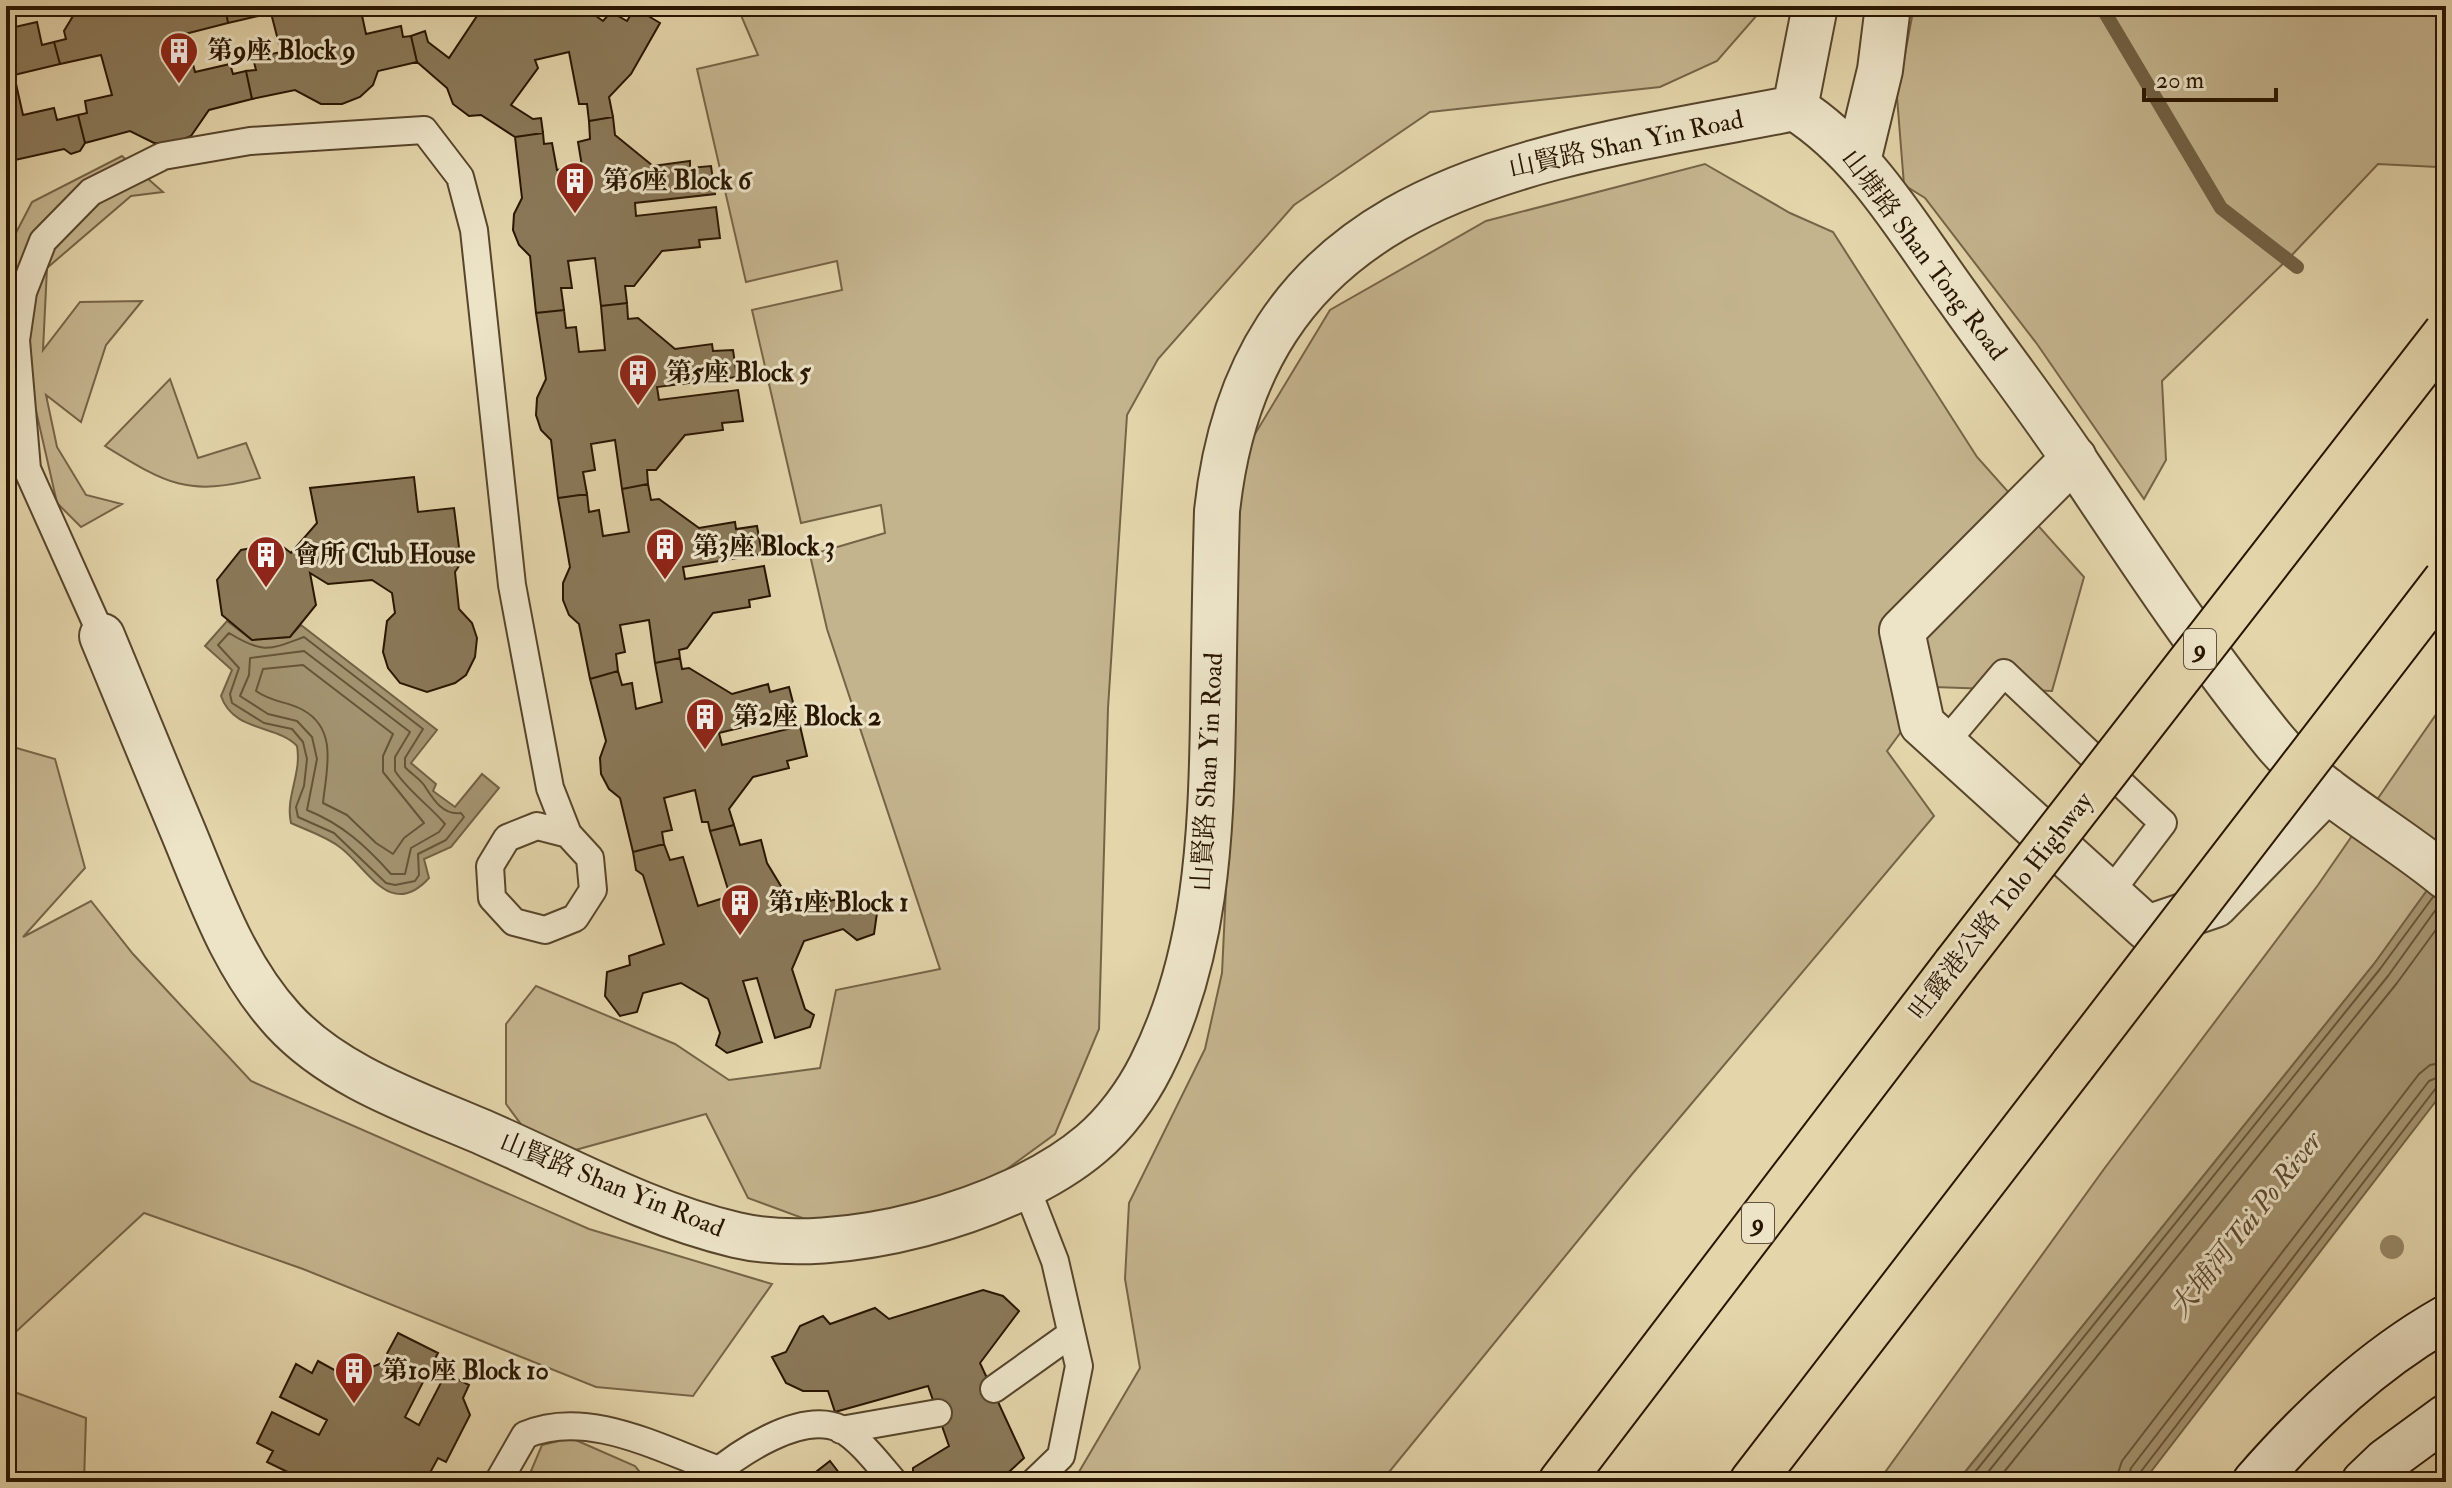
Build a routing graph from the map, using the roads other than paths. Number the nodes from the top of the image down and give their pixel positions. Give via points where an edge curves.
1 (1815, 6) edge
2 (1888, 6) edge
3 (1795, 108) junction
4 (1858, 161) junction
5 (2446, 333) edge
6 (6, 433) edge
7 (2074, 458) junction
8 (27, 469) junction
9 (2446, 580) edge
10 (102, 636) joint
11 (1944, 744) junction
12 (2327, 790) junction
13 (568, 834) dead end
14 (2446, 877) edge
15 (2109, 894) junction
16 (1025, 1184) junction
17 (2446, 1318) edge
18 (1071, 1334) junction
19 (994, 1389) dead end
20 (938, 1413) dead end
21 (2446, 1417) edge
22 (841, 1430) junction
23 (712, 1476) edge
24 (498, 1482) edge
25 (894, 1482) edge
26 (1034, 1482) edge
27 (1561, 1482) edge
28 (1752, 1482) edge
29 (2255, 1482) edge
30 (2364, 1482) edge

1 - 3 street
2 - 4 street via 1877,86
3 - 4 street, 山塘路 Shan Tong Road
3 - 16 street, 山賢路 Shan Yin Road via 1550,156 1446,191 1365,236 1306,288 1283,318 1241,394 1221,472 1208,844 1203,898 1184,987 1148,1071 1122,1110 1091,1144
4 - 7 street, 山塘路 Shan Tong Road
5 - 27 highway, 吐露港公路 Tolo Highway / 9, bridge
6 - 8 lane
7 - 11 street via 1902,631 1922,724
7 - 12 street, 山塘路 Shan Tong Road via 2155,583 2277,745
8 - 10 lane
8 - 13 lane via 16,340 23,292 43,241 91,192 163,156 250,141 424,130 460,177 474,230 512,585 550,788
9 - 28 highway, bridge
10 - 16 street, 山賢路 Shan Yin Road via 241,965 288,1025 346,1069 659,1210 740,1236 804,1243 854,1239 943,1217
11 - 15 street
11 - 15 lane via 2004,673 2163,823
12 - 14 street, 山塘路 Shan Tong Road via 2405,842
12 - 15 street via 2215,905 2147,928
16 - 18 lane via 1055,1261
17 - 29 street via 2383,1359 2324,1408
18 - 19 lane
18 - 26 lane via 1079,1366 1061,1456
20 - 22 lane
21 - 30 street
22 - 23 lane via 795,1425
22 - 25 lane
23 - 24 lane via 601,1429 573,1424 525,1435

